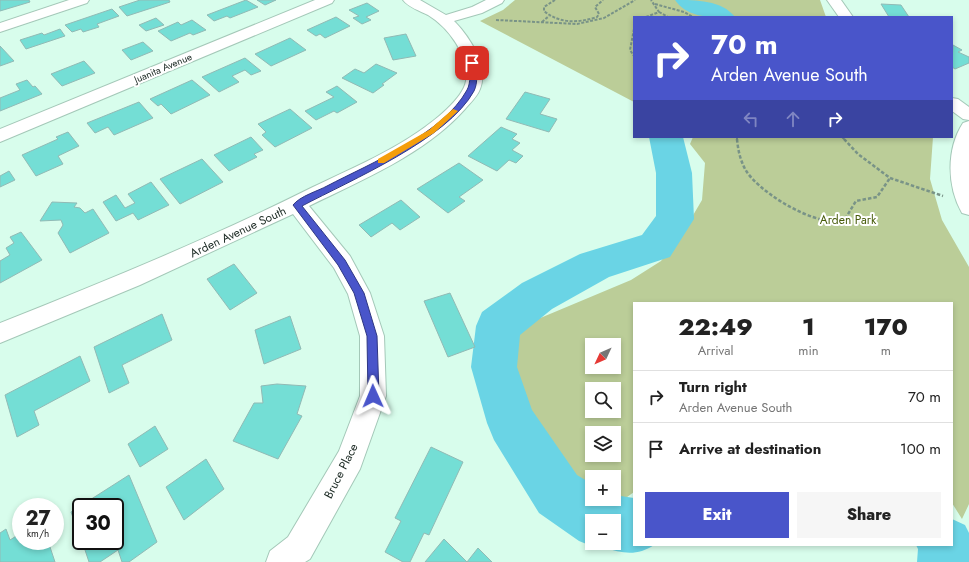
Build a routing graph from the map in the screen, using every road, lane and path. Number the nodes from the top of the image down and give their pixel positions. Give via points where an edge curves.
1 (82, 0) edge
2 (327, 0) edge
3 (410, 0) edge
4 (496, 0) edge
5 (555, 0) edge
6 (603, 0) edge
7 (634, 0) edge
8 (651, 0) edge
9 (834, 0) edge
10 (655, 4) junction
11 (659, 12) junction
12 (549, 16) junction
13 (649, 16) edge
14 (666, 16) edge
15 (691, 16) edge
16 (845, 16) edge
17 (597, 17) junction
18 (490, 19) dead end
19 (600, 19) junction
20 (444, 20) junction
21 (542, 22) junction
22 (569, 23) junction
23 (0, 28) edge
24 (633, 35) edge
25 (631, 46) joint
26 (633, 54) edge
27 (953, 104) edge
28 (969, 115) edge
29 (969, 127) edge
30 (0, 136) edge
31 (737, 138) edge
32 (843, 138) edge
33 (890, 178) junction
34 (297, 205) junction
35 (968, 205) edge
36 (0, 333) edge
37 (295, 557) edge

1 - 23 street
2 - 30 street, Juanita Avenue
3 - 20 street, Arden Avenue South
4 - 20 street via 477,10
5 - 12 path via 544,9
6 - 17 path via 595,7 599,14
7 - 19 path
8 - 10 path
9 - 16 street
10 - 11 path
10 - 15 path
11 - 13 path
11 - 14 path
12 - 21 path
12 - 22 path
17 - 19 path
17 - 22 path
18 - 21 path
19 - 22 path
20 - 34 street, Arden Avenue South via 451,26 470,55 474,71 472,89 455,111 431,132 400,151
21 - 22 path
24 - 25 path
25 - 26 path
27 - 28 street
29 - 35 street via 963,139 958,163 963,193
31 - 33 path via 738,156 757,184 807,216 821,221 844,219 859,199 879,196
32 - 33 path via 858,154
33 - 35 path
34 - 36 street, Arden Avenue South via 208,247
34 - 37 street, Bruce Place via 342,262 359,293 372,336 373,396 350,459

